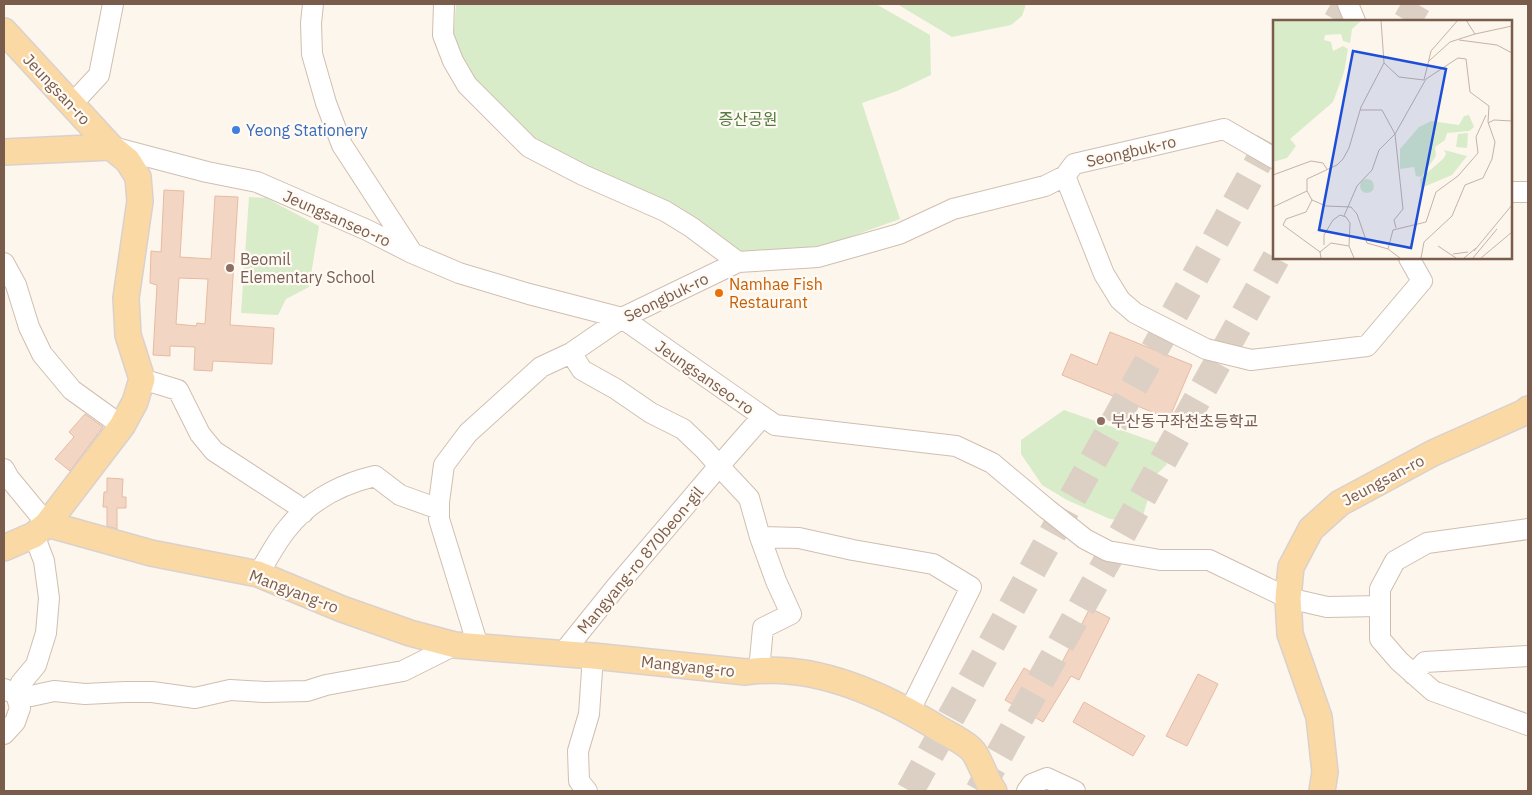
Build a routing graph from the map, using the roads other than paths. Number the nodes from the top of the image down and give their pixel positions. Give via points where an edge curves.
1 (113, 4) edge
2 (313, 4) edge
3 (444, 4) edge
4 (1348, 4) edge
5 (1355, 20) edge
6 (4, 30) edge
7 (72, 104) junction
8 (111, 147) junction
9 (4, 152) edge
10 (1273, 157) edge
11 (1065, 176) junction
12 (1512, 192) edge
13 (1528, 192) edge
14 (412, 253) junction
15 (1410, 259) edge
16 (738, 262) junction
17 (4, 263) edge
18 (622, 318) junction
19 (571, 353) junction
20 (142, 379) junction
21 (1528, 409) edge
22 (762, 417) junction
23 (122, 426) junction
24 (719, 466) junction
25 (4, 468) edge
26 (439, 509) junction
27 (303, 512) junction
28 (1528, 529) edge
29 (41, 530) junction
30 (760, 537) junction
31 (4, 548) edge
32 (258, 574) junction
33 (1288, 598) junction
34 (1380, 606) junction
35 (466, 646) junction
36 (562, 654) junction
37 (593, 656) junction
38 (1528, 656) edge
39 (759, 670) junction
40 (1414, 674) junction
41 (10, 692) edge
42 (910, 710) junction
43 (1528, 725) edge
44 (4, 734) edge
45 (588, 791) edge
46 (994, 791) edge
47 (1027, 791) edge
48 (1075, 791) edge
49 (1322, 791) edge

1 - 7 street via 99,75
2 - 14 street via 312,54 342,145
3 - 16 street via 443,35 467,85 530,147 583,175 665,211
4 - 5 street
6 - 7 main road, Jeungsan-ro
7 - 8 main road, Jeungsan-ro
8 - 9 main road
8 - 14 street, Jeungsanseo-ro via 257,182
8 - 20 main road via 128,161 138,177 140,201 126,298 128,335
10 - 11 street, Seongbuk-ro via 1224,129 1074,164
11 - 15 street via 1104,274 1120,300 1135,313 1206,349 1251,360 1367,346 1422,281
11 - 16 street, Seongbuk-ro via 1045,186 953,209 899,234 818,257
12 - 13 street
14 - 18 street, Jeungsanseo-ro via 459,273
16 - 18 street, Seongbuk-ro
17 - 23 street via 16,285 29,327 42,354 72,390
18 - 19 street, Seongbuk-ro
18 - 22 street, Jeungsanseo-ro
19 - 24 street via 582,370 683,429
19 - 26 street, Seongbuk-ro via 541,367 468,433 444,465
20 - 23 main road
20 - 27 street via 178,390 200,434 214,451
21 - 33 main road, Jeungsan-ro via 1434,453 1340,503 1311,529 1292,567
22 - 24 street, Mangyang-ro 870beon-gil
22 - 33 street, Jeungsanseo-ro via 775,425 956,446 992,463 1085,539 1108,551 1160,560 1209,560
23 - 29 main road
24 - 30 street via 749,498
24 - 36 street, Mangyang-ro 870beon-gil
25 - 29 street
26 - 27 street via 400,495 375,476 340,488
26 - 35 street, Seongbuk-ro
27 - 32 street via 287,529
28 - 34 street via 1427,543 1395,561 1380,589
29 - 31 main road
29 - 32 main road, Mangyang-ro
29 - 41 street via 49,598 46,633 36,665
30 - 39 street via 791,614 763,628
30 - 42 street via 799,538 933,564 971,587
32 - 35 main road, Mangyang-ro via 410,633
33 - 34 street via 1327,607
33 - 49 main road, Jeungsan-ro via 1290,634 1319,717 1325,772
34 - 40 street via 1380,639
35 - 36 main road, Mangyang-ro
35 - 41 street via 403,671 307,691 230,690 195,698 152,692 85,694 54,691 31,696
36 - 37 main road, Mangyang-ro
37 - 39 main road, Mangyang-ro via 746,672
37 - 45 street via 589,714 578,751 579,781
38 - 40 street via 1425,662
39 - 42 main road, Mangyang-ro via 805,673 854,686
40 - 43 street via 1433,691
41 - 44 street via 20,708 15,722
42 - 46 main road, Mangyang-ro via 972,749
47 - 48 street via 1032,784 1047,778

